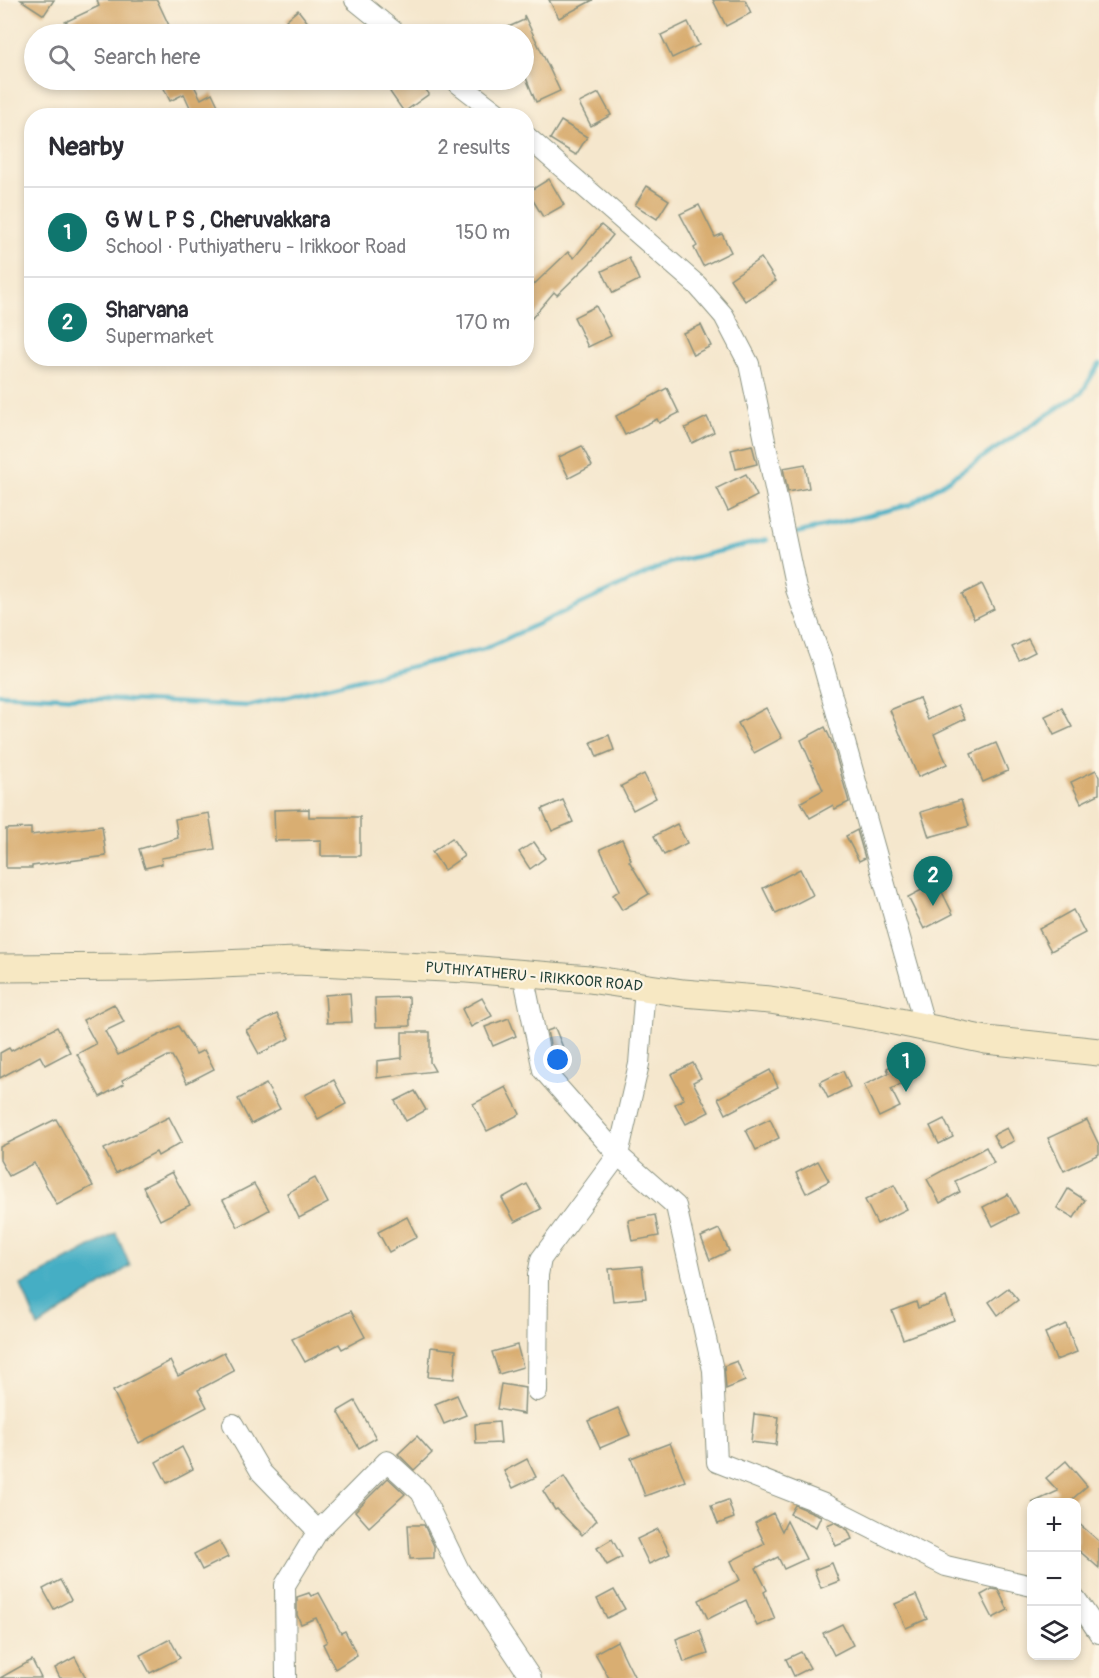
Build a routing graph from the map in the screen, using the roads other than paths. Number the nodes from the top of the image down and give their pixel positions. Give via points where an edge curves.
1 (355, 0) edge
2 (385, 24) edge
3 (467, 90) edge
4 (491, 108) edge
5 (534, 142) edge
6 (0, 968) edge
7 (523, 974) junction
8 (645, 987) junction
9 (925, 1027) junction
10 (1099, 1052) edge
11 (618, 1155) junction
12 (537, 1392) dead end
13 (232, 1424) dead end
14 (318, 1531) junction
15 (1027, 1585) edge
16 (1081, 1605) edge
17 (1099, 1633) edge
18 (286, 1678) edge
19 (531, 1678) edge

1 - 2 street
3 - 4 street
5 - 9 street via 697,285 724,316 749,364 796,589 822,661
6 - 7 main road, PUTHIYATHERU - IRIKKOOR ROAD via 148,968 296,961
7 - 8 main road, PUTHIYATHERU - IRIKKOOR ROAD
7 - 11 street via 543,1070
8 - 9 main road, PUTHIYATHERU - IRIKKOOR ROAD via 770,1000
8 - 11 street via 639,1064
9 - 10 main road, PUTHIYATHERU - IRIKKOOR ROAD via 986,1040
11 - 12 street via 541,1259
11 - 15 street via 676,1206 713,1370 717,1462 824,1504 946,1566
13 - 14 street via 261,1472
14 - 18 street via 285,1584
14 - 19 street via 387,1461 421,1492 459,1570
16 - 17 street

